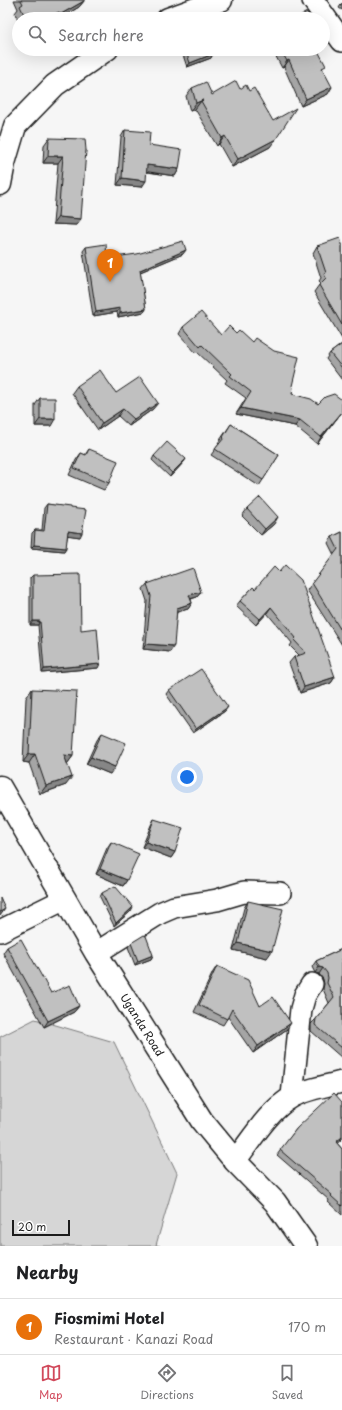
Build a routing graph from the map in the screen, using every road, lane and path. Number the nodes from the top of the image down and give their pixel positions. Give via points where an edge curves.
1 (221, 0) edge
2 (314, 0) edge
3 (188, 12) edge
4 (322, 12) edge
5 (330, 23) edge
6 (342, 41) edge
7 (97, 56) edge
8 (0, 184) edge
9 (0, 787) edge
10 (280, 893) dead end
11 (65, 899) junction
12 (0, 931) edge
13 (96, 953) junction
14 (312, 984) dead end
15 (342, 1082) edge
16 (292, 1096) junction
17 (235, 1161) junction
18 (306, 1246) edge

1 - 3 main road
2 - 4 street
5 - 6 street
7 - 8 main road via 55,85 16,126
9 - 11 main road, Uganda Road
10 - 13 street via 244,892 174,907
11 - 12 street
11 - 13 main road, Uganda Road
13 - 17 main road, Uganda Road via 202,1121
14 - 16 street via 300,1008
15 - 16 street
16 - 17 street via 273,1112
17 - 18 main road, Uganda Road via 275,1202

